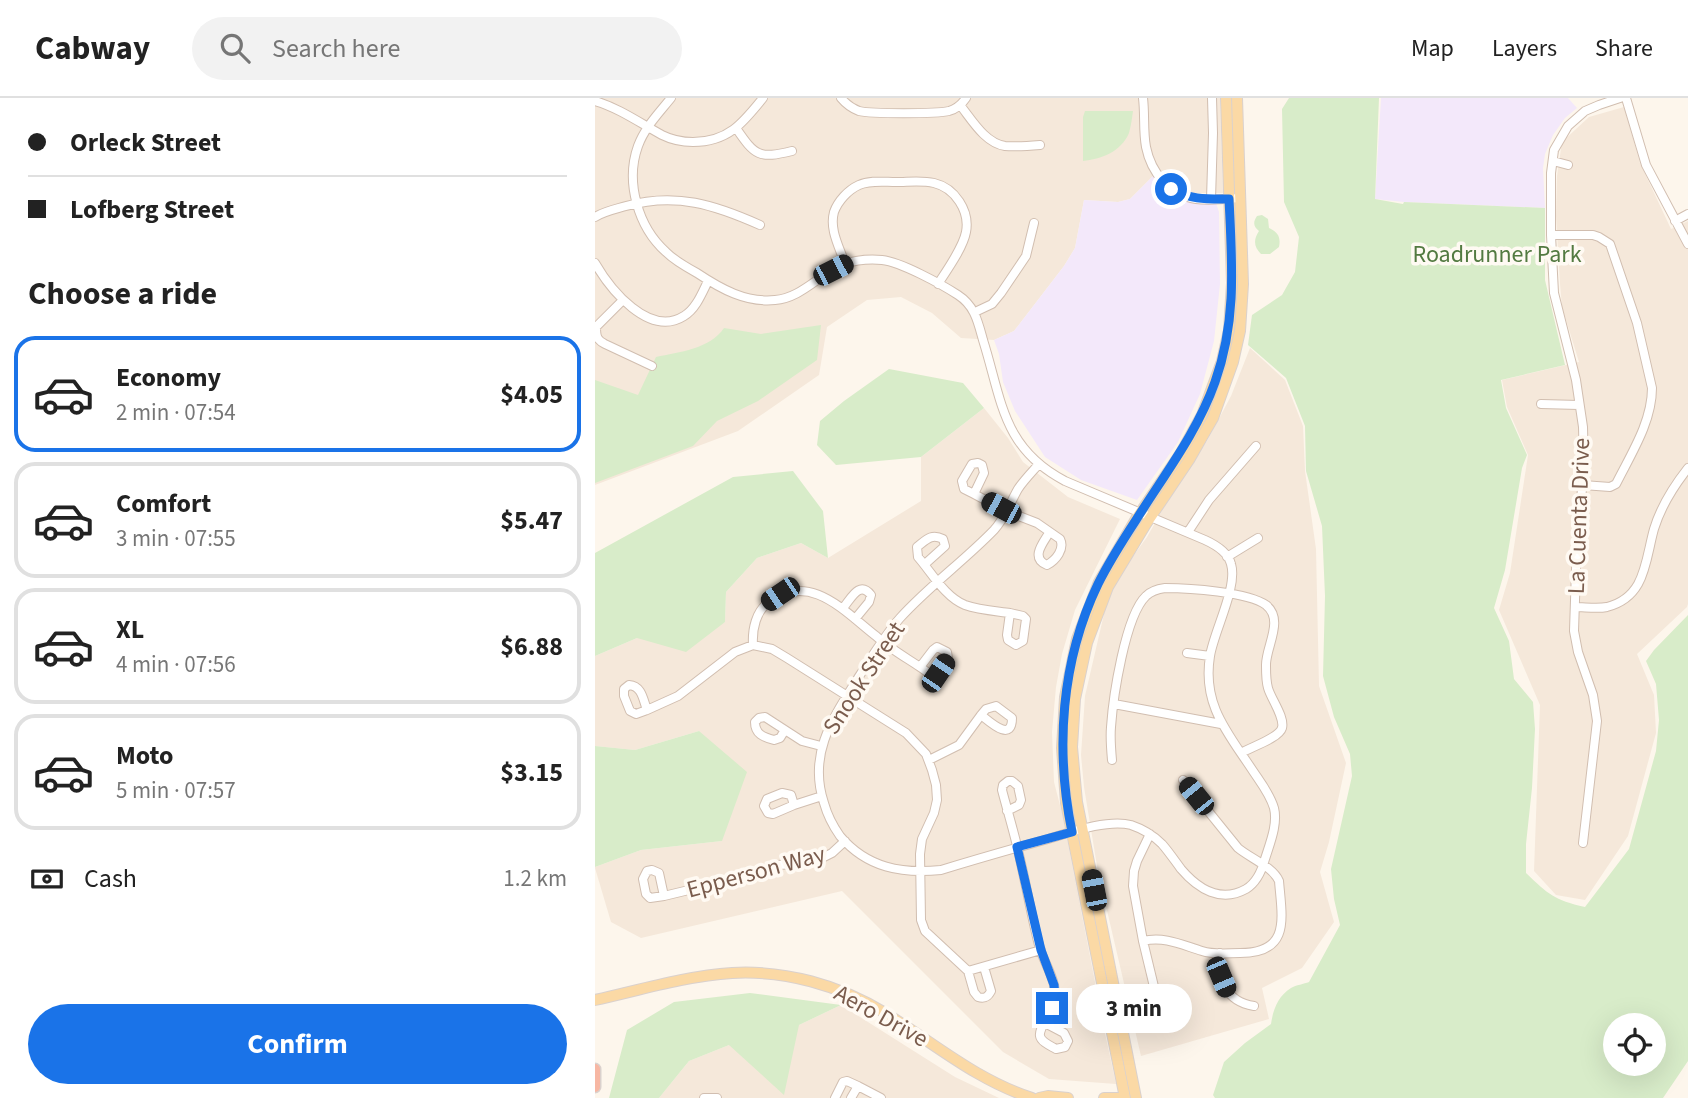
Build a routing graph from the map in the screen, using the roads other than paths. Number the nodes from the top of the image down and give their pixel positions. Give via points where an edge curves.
1 (671, 98) edge
2 (763, 98) edge
3 (841, 98) edge
4 (1143, 98) edge
5 (1212, 98) edge
6 (1226, 98) edge
7 (1237, 98) edge
8 (1620, 98) edge
9 (1626, 98) edge
10 (595, 101) edge
11 (963, 102) edge
12 (648, 126) junction
13 (736, 128) junction
14 (1039, 145) dead end
15 (792, 151) dead end
16 (1553, 161) junction
17 (1569, 164) dead end
18 (1211, 199) junction
19 (1234, 199) junction
20 (636, 203) junction
21 (1688, 214) edge
22 (595, 217) edge
23 (1675, 221) junction
24 (1034, 223) dead end
25 (760, 225) dead end
26 (1551, 235) junction
27 (1688, 244) edge
28 (595, 264) edge
29 (845, 264) junction
30 (709, 281) junction
31 (938, 284) junction
32 (623, 300) junction
33 (975, 312) junction
34 (652, 366) dead end
35 (1541, 404) dead end
36 (1579, 405) junction
37 (1256, 446) dead end
38 (1039, 464) junction
39 (1688, 468) edge
40 (1583, 485) junction
41 (974, 494) dead end
42 (1006, 511) junction
43 (1146, 515) junction
44 (1188, 532) junction
45 (1049, 533) dead end
46 (1258, 538) dead end
47 (1227, 556) junction
48 (925, 564) dead end
49 (938, 581) junction
50 (1229, 593) junction
51 (1575, 607) junction
52 (843, 608) junction
53 (1010, 613) dead end
54 (855, 619) junction
55 (882, 641) junction
56 (753, 645) junction
57 (1187, 653) dead end
58 (1210, 656) junction
59 (920, 667) dead end
60 (847, 696) junction
61 (1114, 704) junction
62 (647, 709) dead end
63 (981, 715) dead end
64 (1221, 724) junction
65 (785, 730) dead end
66 (821, 746) junction
67 (1241, 753) junction
68 (929, 760) junction
69 (1112, 760) dead end
70 (1183, 780) dead end
71 (822, 796) junction
72 (795, 805) dead end
73 (1007, 811) dead end
74 (1077, 831) junction
75 (1150, 834) junction
76 (845, 841) junction
77 (1583, 843) dead end
78 (1017, 847) junction
79 (1263, 866) junction
80 (920, 872) junction
81 (664, 896) dead end
82 (1143, 941) junction
83 (1041, 950) junction
84 (1220, 953) junction
85 (984, 967) junction
86 (968, 971) junction
87 (595, 1000) edge
88 (1254, 1006) dead end
89 (1167, 1015) dead end
90 (1045, 1023) dead end
91 (595, 1069) edge
92 (858, 1086) junction
93 (595, 1087) edge
94 (704, 1098) edge
95 (717, 1098) edge
96 (835, 1098) edge
97 (851, 1098) edge
98 (881, 1098) edge
99 (1032, 1098) edge
100 (1038, 1098) edge
101 (1068, 1098) edge
102 (1104, 1098) edge
103 (1130, 1098) edge

1 - 12 street
2 - 13 street
3 - 11 street via 865,112 943,111
4 - 18 street via 1146,149 1159,178 1182,195
5 - 18 street
6 - 19 main road
7 - 19 main road
8 - 16 street, La Cuenta Drive via 1585,111 1568,126
9 - 23 street via 1646,165
10 - 12 street
11 - 14 street via 992,141 1005,146
12 - 13 street via 684,142 718,139
12 - 20 street via 635,156
13 - 15 street via 761,155
16 - 17 street
16 - 26 street, La Cuenta Drive
18 - 19 street
19 - 43 main road via 1243,284 1233,362 1213,418 1189,460
20 - 22 street
20 - 25 street via 673,199 713,206
20 - 30 street via 665,251
21 - 23 street
23 - 27 street
24 - 33 street via 1025,256 1001,293 992,304
26 - 36 street, La Cuenta Drive via 1554,293
26 - 40 street via 1593,235 1610,244 1637,323 1652,388 1646,423 1616,484
28 - 32 street
29 - 30 street via 798,293 774,300 751,300
29 - 31 street via 891,262
29 - 31 street via 834,232 834,214 847,193 871,182 933,183 956,197 966,216 963,241
30 - 32 street via 688,313 667,322 650,319
31 - 33 street
32 - 34 street via 596,327 596,336
33 - 38 street via 1009,425 1021,447
35 - 36 street
36 - 40 street, La Cuenta Drive
37 - 44 street
38 - 42 street, Snook Street
38 - 43 street via 1065,481
39 - 51 street via 1664,504 1636,589 1605,607
40 - 51 street, La Cuenta Drive
41 - 42 street
42 - 45 street
42 - 49 street, Snook Street via 992,531
43 - 44 street
43 - 74 main road via 1108,587 1078,683 1072,747
44 - 47 street
46 - 47 street
47 - 50 street via 1233,574
48 - 49 street
49 - 53 street via 963,604
49 - 55 street, Snook Street
50 - 58 street
50 - 61 street via 1165,588 1147,594 1122,652
50 - 67 street via 1268,606 1274,616 1266,676 1283,720 1277,735
51 - 77 street, La Cuenta Drive via 1578,652 1597,721
52 - 54 street
52 - 54 street via 858,590 868,591 869,602
52 - 56 street via 805,591 780,594 758,615
54 - 55 street
55 - 59 street
55 - 60 street, Snook Street
56 - 60 street via 772,649
56 - 62 street via 735,652 678,696
57 - 58 street
58 - 64 street via 1208,677
60 - 66 street, Snook Street
60 - 68 street via 906,733
61 - 64 street
61 - 69 street
63 - 68 street via 959,745
64 - 67 street
65 - 66 street
66 - 71 street, Snook Street
67 - 79 street via 1268,792 1274,810 1274,829
68 - 80 street via 937,800 922,839
70 - 79 street via 1238,848
71 - 72 street
71 - 76 street, Snook Street
73 - 78 street
74 - 75 street, Snook Street via 1126,824
74 - 78 street, Snook Street
74 - 103 main road
75 - 79 street via 1182,871 1215,894 1233,895 1248,888
75 - 82 street via 1133,881
76 - 80 street, Snook Street via 881,865
76 - 81 street, Epperson Way via 818,860 776,865
78 - 80 street, Snook Street
78 - 83 street
79 - 84 street via 1279,881 1282,923 1276,940 1266,950 1254,953
80 - 86 street via 925,931
82 - 84 street via 1171,940
82 - 89 street via 1156,995
83 - 85 street
83 - 90 street via 1055,996
84 - 88 street via 1227,990 1238,1002
85 - 86 street
85 - 86 street via 991,990 984,998 974,992
87 - 99 main road, Aero Drive via 700,977 755,973 794,977 852,995 985,1079
91 - 93 highway
92 - 96 street via 843,1082
92 - 97 street
92 - 98 street
94 - 95 street
100 - 101 main road
102 - 103 main road

